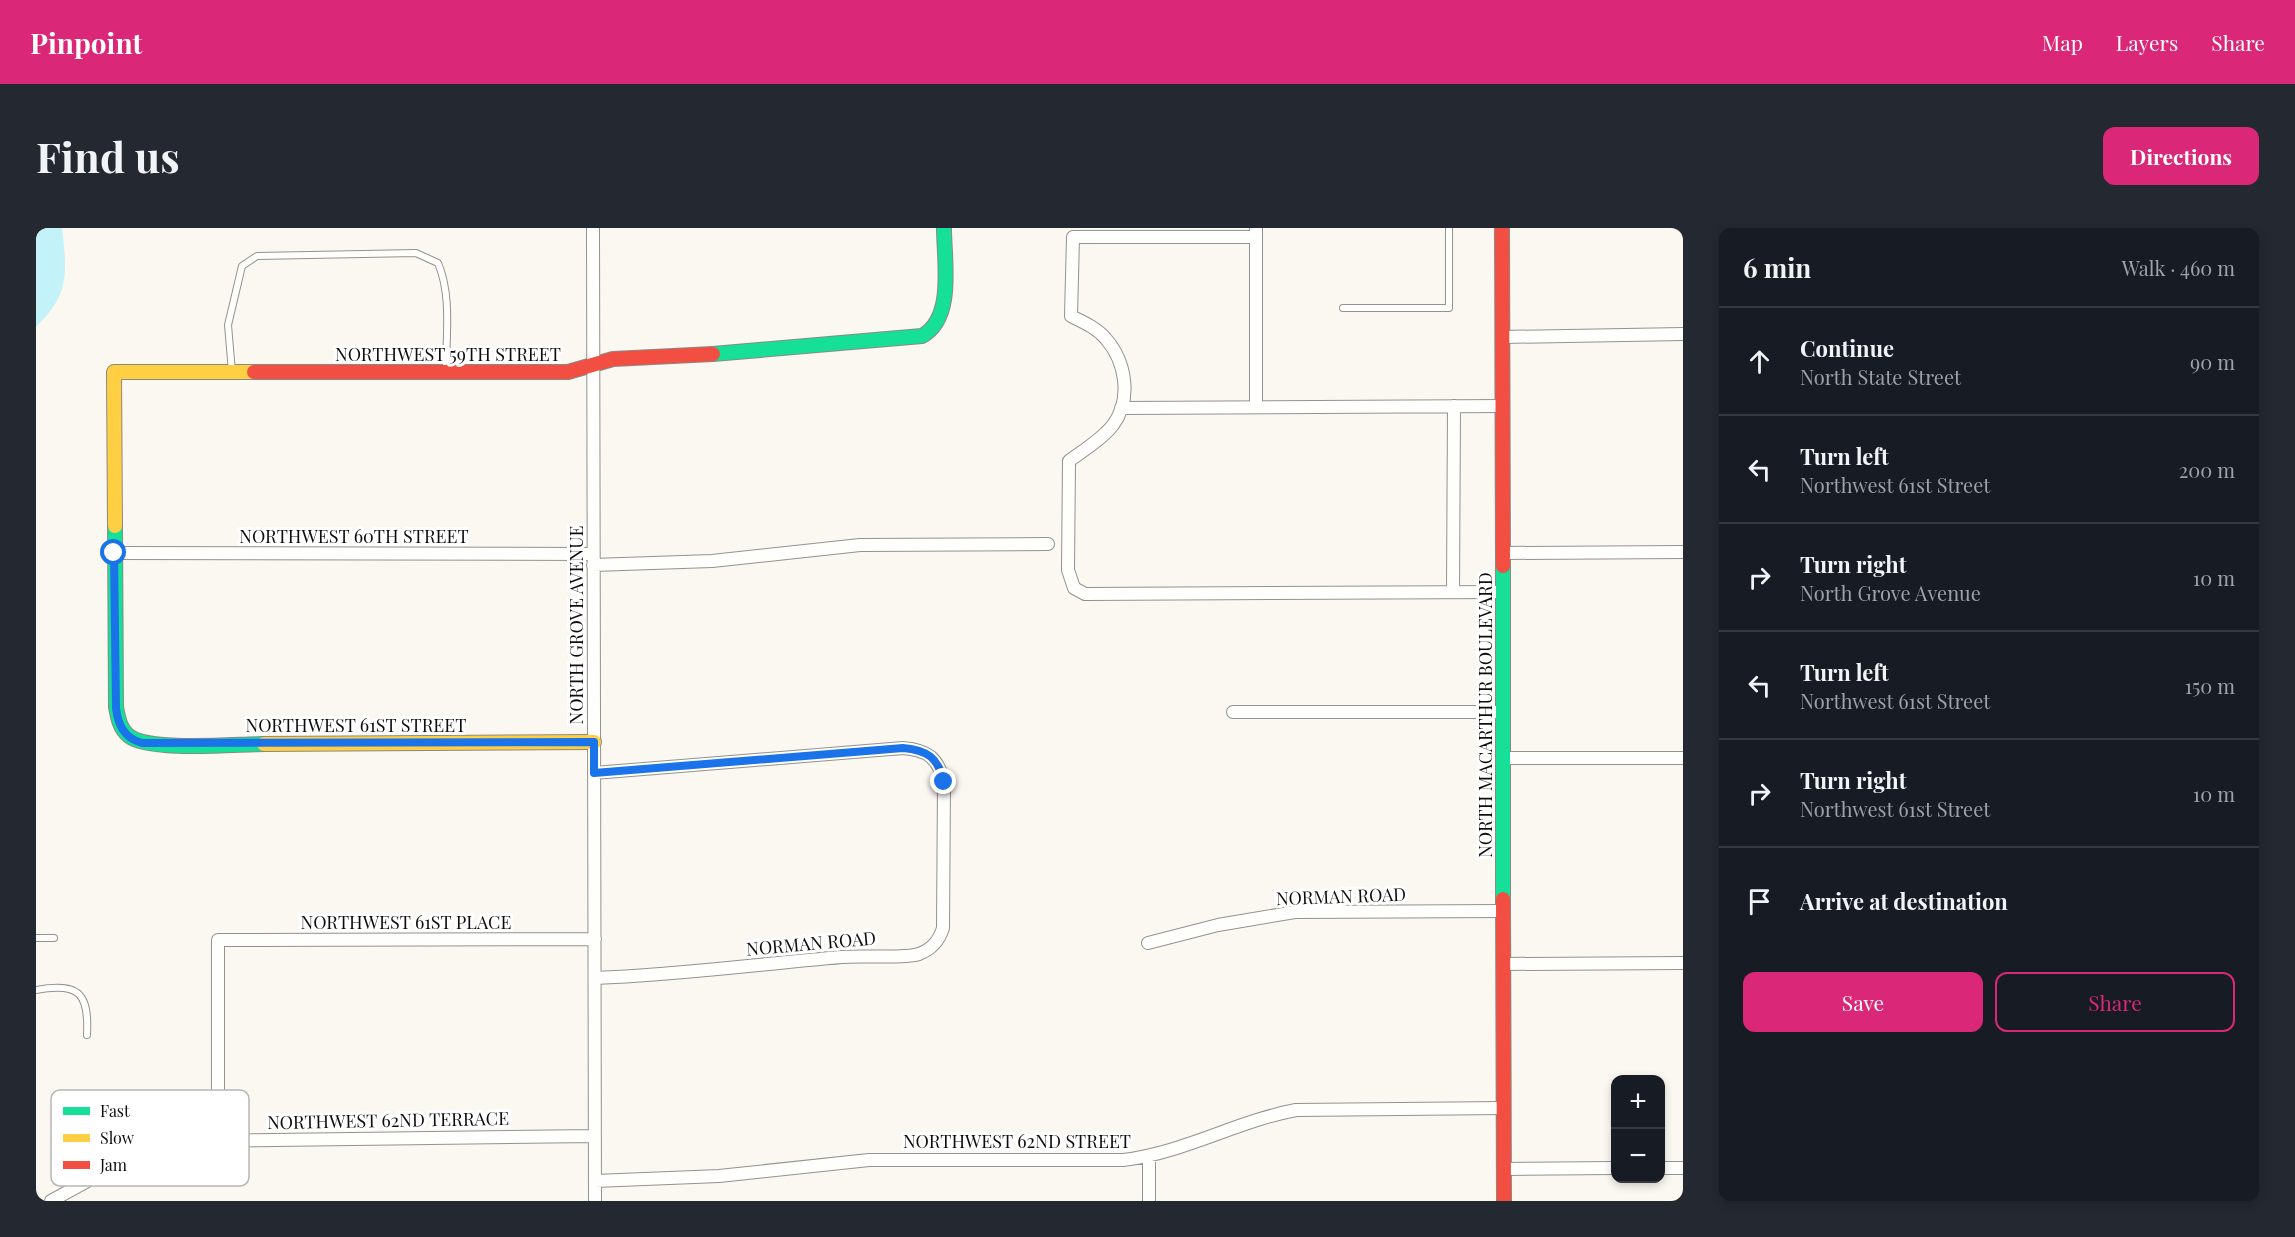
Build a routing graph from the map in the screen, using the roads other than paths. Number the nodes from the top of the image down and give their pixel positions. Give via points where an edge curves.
1 (593, 228) edge
2 (1449, 228) edge
3 (1502, 228) edge
4 (944, 232) edge
5 (1171, 232) edge
6 (1256, 232) edge
7 (1343, 308) dead end
8 (1683, 334) edge
9 (1503, 337) junction
10 (594, 364) junction
11 (232, 372) junction
12 (446, 372) junction
13 (1454, 406) junction
14 (1503, 406) junction
15 (1256, 407) junction
16 (1121, 408) junction
17 (1048, 544) dead end
18 (1683, 552) edge
19 (114, 553) junction
20 (1502, 553) junction
21 (593, 560) junction
22 (1453, 592) junction
23 (1503, 592) junction
24 (1233, 712) dead end
25 (1503, 712) junction
26 (594, 742) junction
27 (1503, 758) junction
28 (1683, 758) edge
29 (594, 773) junction
30 (1503, 911) junction
31 (36, 938) edge
32 (54, 938) dead end
33 (595, 939) junction
34 (1148, 944) dead end
35 (1683, 963) edge
36 (1503, 964) junction
37 (595, 978) junction
38 (36, 990) edge
39 (87, 1035) dead end
40 (218, 1090) edge
41 (1504, 1108) junction
42 (594, 1136) junction
43 (249, 1140) edge
44 (1149, 1156) junction
45 (1504, 1168) junction
46 (1611, 1168) edge
47 (1665, 1168) edge
48 (1683, 1168) edge
49 (595, 1182) junction
50 (78, 1186) edge
51 (51, 1201) edge
52 (595, 1201) edge
53 (1149, 1201) edge
54 (1504, 1201) edge

1 - 10 street, NORTH GROVE AVENUE
2 - 7 lane via 1449,309
3 - 9 street, NORTH MACARTHUR BOULEVARD
4 - 10 street, NORTHWEST 59TH STREET via 944,305 933,330 922,336 681,357 613,359
5 - 6 street
5 - 16 street via 1073,237 1071,316 1105,338 1117,354 1124,370
6 - 15 street
8 - 9 street
9 - 14 street, NORTH MACARTHUR BOULEVARD
10 - 12 street, NORTHWEST 59TH STREET via 568,372
10 - 21 street, NORTH GROVE AVENUE
11 - 12 street, NORTHWEST 59TH STREET
11 - 12 lane via 228,326 242,266 257,256 374,252 416,253 438,263 445,280
11 - 19 street, NORTHWEST 59TH STREET via 114,372
13 - 14 street
13 - 15 street
13 - 22 street
14 - 20 street, NORTH MACARTHUR BOULEVARD
15 - 16 street
16 - 22 street via 1112,425 1069,460 1068,570 1074,588 1085,594
17 - 21 street, NORTHWEST 60TH STREET via 871,545 712,561
18 - 20 street
19 - 21 street, NORTHWEST 60TH STREET
19 - 26 street, NORTHWEST 61ST STREET via 116,708 122,730 132,740 159,745
20 - 23 street, NORTH MACARTHUR BOULEVARD
21 - 26 street, NORTH GROVE AVENUE
22 - 23 street
23 - 25 street, NORTH MACARTHUR BOULEVARD
24 - 25 street
25 - 27 street, NORTH MACARTHUR BOULEVARD
26 - 29 street, NORTH GROVE AVENUE
27 - 28 street
27 - 30 street, NORTH MACARTHUR BOULEVARD
29 - 33 street, NORTH GROVE AVENUE
29 - 37 street, NORMAN ROAD via 903,748 930,754 940,766 944,782 943,928 940,939 931,948 918,954
30 - 34 street, NORMAN ROAD via 1295,912 1228,923
30 - 36 street, NORTH MACARTHUR BOULEVARD
31 - 32 lane
33 - 37 street, NORTH GROVE AVENUE
33 - 40 street, NORTHWEST 61ST PLACE via 218,940
35 - 36 street
36 - 41 street, NORTH MACARTHUR BOULEVARD
37 - 42 street, NORTH GROVE AVENUE
38 - 39 lane via 66,989 82,996 88,1008
41 - 44 street, NORTHWEST 62ND STREET via 1296,1110 1266,1116
41 - 45 street, NORTH MACARTHUR BOULEVARD
42 - 43 street, NORTHWEST 62ND TERRACE
42 - 49 street, NORTH GROVE AVENUE
44 - 49 street, NORTHWEST 62ND STREET via 1123,1160 869,1160 718,1176
44 - 53 street
45 - 46 street
45 - 54 street, NORTH MACARTHUR BOULEVARD
47 - 48 street
49 - 52 street, NORTH GROVE AVENUE
50 - 51 street, NORTHWEST 62ND TERRACE

